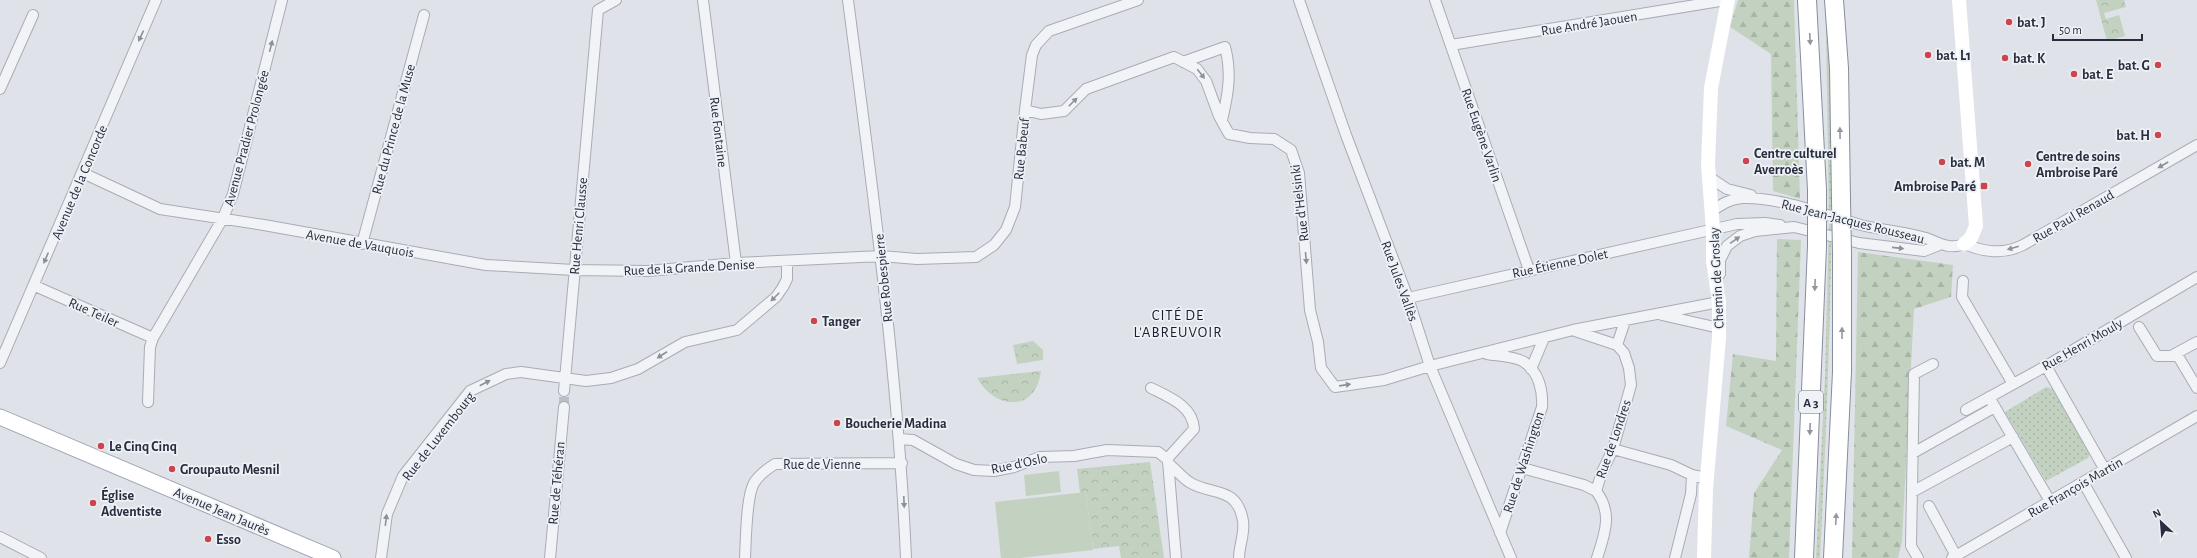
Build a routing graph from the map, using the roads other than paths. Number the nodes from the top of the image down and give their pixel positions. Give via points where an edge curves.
1 (156, 0) edge
2 (282, 0) edge
3 (616, 0) edge
4 (703, 0) edge
5 (848, 0) edge
6 (1138, 0) edge
7 (1299, 0) edge
8 (1435, 0) edge
9 (1727, 0) edge
10 (1807, 0) edge
11 (1834, 0) edge
12 (1959, 0) edge
13 (33, 15) dead end
14 (424, 15) dead end
15 (1451, 46) junction
16 (1183, 62) junction
17 (0, 89) edge
18 (1025, 110) junction
19 (1222, 120) junction
20 (2197, 145) edge
21 (83, 172) junction
22 (1709, 177) junction
23 (1766, 200) junction
24 (1712, 211) junction
25 (223, 218) junction
26 (1794, 227) junction
27 (1713, 230) junction
28 (362, 244) junction
29 (1964, 244) junction
30 (1939, 245) junction
31 (881, 256) junction
32 (787, 262) junction
33 (736, 263) junction
34 (498, 265) joint
35 (574, 270) junction
36 (1529, 270) junction
37 (2197, 277) edge
38 (1962, 281) dead end
39 (35, 286) junction
40 (1408, 298) junction
41 (1719, 302) junction
42 (1658, 314) junction
43 (1625, 321) junction
44 (2139, 327) dead end
45 (1719, 328) junction
46 (1573, 330) junction
47 (153, 338) junction
48 (1544, 338) junction
49 (2197, 342) edge
50 (1617, 345) junction
51 (1480, 353) junction
52 (2174, 355) junction
53 (0, 363) edge
54 (1933, 364) dead end
55 (1430, 366) junction
56 (2046, 366) junction
57 (1531, 369) junction
58 (564, 378) junction
59 (2012, 384) junction
60 (1151, 388) dead end
61 (2197, 388) edge
62 (564, 391) tunnel mouth
63 (1989, 397) junction
64 (148, 402) dead end
65 (564, 407) tunnel mouth
66 (1995, 407) junction
67 (1966, 410) dead end
68 (2197, 416) edge
69 (0, 417) edge
70 (2013, 437) junction
71 (900, 439) junction
72 (1613, 450) junction
73 (1913, 453) junction
74 (1168, 461) junction
75 (902, 463) junction
76 (1522, 468) junction
77 (2105, 470) junction
78 (1692, 475) junction
79 (1707, 478) junction
80 (2083, 482) junction
81 (1596, 491) junction
82 (1912, 492) junction
83 (2050, 501) junction
84 (1929, 506) dead end
85 (1500, 533) junction
86 (0, 536) edge
87 (1954, 557) edge
88 (41, 558) edge
89 (334, 558) edge
90 (381, 558) edge
91 (550, 558) edge
92 (745, 558) edge
93 (906, 558) edge
94 (1176, 558) edge
95 (1239, 558) edge
96 (1511, 558) edge
97 (1597, 558) edge
98 (1675, 558) edge
99 (1704, 558) edge
100 (1804, 558) edge
101 (1834, 558) edge
102 (1918, 558) edge
103 (2126, 558) edge

1 -> 21 street, Avenue de la Concorde
25 -> 2 street, Avenue Pradier Prolongée via 233,194
3 - 35 street, Rue Henri Clausse via 598,10
4 - 33 street, Rue Fontaine
5 - 31 street, Rue Robespierre
6 - 18 street, Rue Babeuf via 1049,31 1040,39 1032,55
7 - 40 street, Rue Jules Vallès via 1346,135
8 - 15 street, Rue Eugène Varlin
9 - 15 street, Rue André Jaouen
9 - 22 street, Chemin de Groslay via 1711,88
10 -> 100 highway, A 3, bridge via 1817,190
101 -> 11 highway, A 3, bridge via 1842,372 1839,68
12 - 29 street via 1976,226 1971,238
13 - 17 street
14 - 28 street, Rue du Prince de la Muse
15 - 36 street, Rue Eugène Varlin
18 -> 16 street, Rue d'Helsinki via 1041,114 1064,111 1086,89 1174,57
16 -> 19 street, Rue d'Helsinki via 1197,69 1206,81
16 - 19 street via 1225,47 1229,93
18 - 31 street, Rue Babeuf via 1015,207 1006,230 994,245 976,257 917,259
19 -> 55 street, Rue d'Helsinki via 1229,134 1274,139 1291,150 1299,173 1310,310 1321,368 1335,387 1384,380
20 -> 29 street, Rue Paul Renaud via 2019,247 1999,252 1985,252
21 - 25 street, Avenue de Vauquois via 160,209
21 -> 39 street, Avenue de la Concorde
22 - 23 street, Rue Jean-Jacques Rousseau via 1727,189
22 - 24 street, Chemin de Groslay
23 - 24 street, Rue Jean-Jacques Rousseau via 1741,198 1724,202
23 - 30 street, Rue Jean-Jacques Rousseau via 1927,239
24 - 27 street, Chemin de Groslay
25 - 28 street, Avenue de Vauquois
25 - 47 street, Avenue Pradier Prolongée
26 - 27 street, Rue Jean-Jacques Rousseau via 1765,223 1737,224
26 -> 30 street, Rue Jean-Jacques Rousseau via 1870,245 1924,250
41 -> 26 street, Rue Jean-Jacques Rousseau via 1720,260 1727,246 1740,236 1755,231
27 - 36 street, Rue Étienne Dolet
27 - 41 street, Chemin de Groslay via 1712,261
28 - 34 street, Avenue de Vauquois
29 - 30 street, Rue Jean-Jacques Rousseau via 1956,247
31 - 32 street, Rue de la Grande Denise
31 - 71 street, Rue Robespierre
32 - 33 street, Rue de la Grande Denise
32 -> 58 street, Rue de Luxembourg via 787,279 783,287 737,330 685,342 628,374 595,380
33 - 35 street, Rue de la Grande Denise via 647,271
34 - 35 street, Rue de la Grande Denise
35 - 58 street, Rue Henri Clausse
36 - 40 street, Rue Étienne Dolet
37 - 56 street, Rue Henri Mouly
38 - 59 street via 1962,297
39 - 47 street, Rue Teiler
39 - 53 street, Avenue de la Concorde
40 - 55 street, Rue Jules Vallès
41 - 42 street
41 - 45 street, Chemin de Groslay
42 - 43 street
42 - 45 street
43 - 46 street
43 - 50 street
44 - 52 street via 2157,356
45 - 79 street, Chemin de Groslay
46 - 48 street
46 - 50 street
47 - 64 street, Avenue Pradier Prolongée via 150,347
48 - 51 street
48 - 57 street
49 - 52 street
50 - 72 street, Rue de Londres via 1624,353 1631,385
51 - 55 street
51 - 57 street via 1524,362
52 - 61 street via 2180,359
54 - 73 street via 1914,374
55 - 85 street, Rue Jules Vallès
56 - 59 street, Rue Henri Mouly
56 - 77 street
57 - 76 street, Rue de Washington via 1539,382 1542,407
58 - 62 street
90 -> 58 street, Rue de Luxembourg via 387,514 403,476 470,391 506,374 521,372
59 - 63 street, Rue Henri Mouly
60 - 74 street via 1171,397 1186,408 1194,423 1194,429
63 - 66 street
63 - 67 street, Rue Henri Mouly
65 - 91 street, Rue de Téhéran
66 - 70 street
66 - 73 street
68 - 77 street, Rue François Martin
69 - 89 main road, Avenue Jean Jaurès
70 - 82 street
70 - 83 street
71 - 74 street, Rue d'Oslo via 912,440 956,464 974,470 994,471 1040,457 1074,456 1107,450 1158,452
71 - 75 street, Rue Robespierre
72 - 78 street via 1671,465
72 - 81 street, Rue de Londres
73 - 82 street
74 - 94 street
74 - 95 street, Rue d'Oslo via 1189,482 1204,489 1226,493 1238,507 1243,521
75 - 92 street, Rue de Vienne via 775,464 754,483 750,494
75 -> 93 street, Rue Robespierre
76 - 81 street via 1584,485
76 - 85 street, Rue de Washington
77 - 80 street, Rue François Martin
78 - 79 street
78 - 98 street via 1691,494
79 - 99 street, Chemin de Groslay
80 - 83 street, Rue François Martin
80 - 103 street
81 - 97 street, Rue de Londres via 1605,503 1607,517
82 - 102 street via 1911,546
83 - 87 street, Rue François Martin
84 - 87 street
85 - 96 street, Rue Jules Vallès
86 - 88 street

